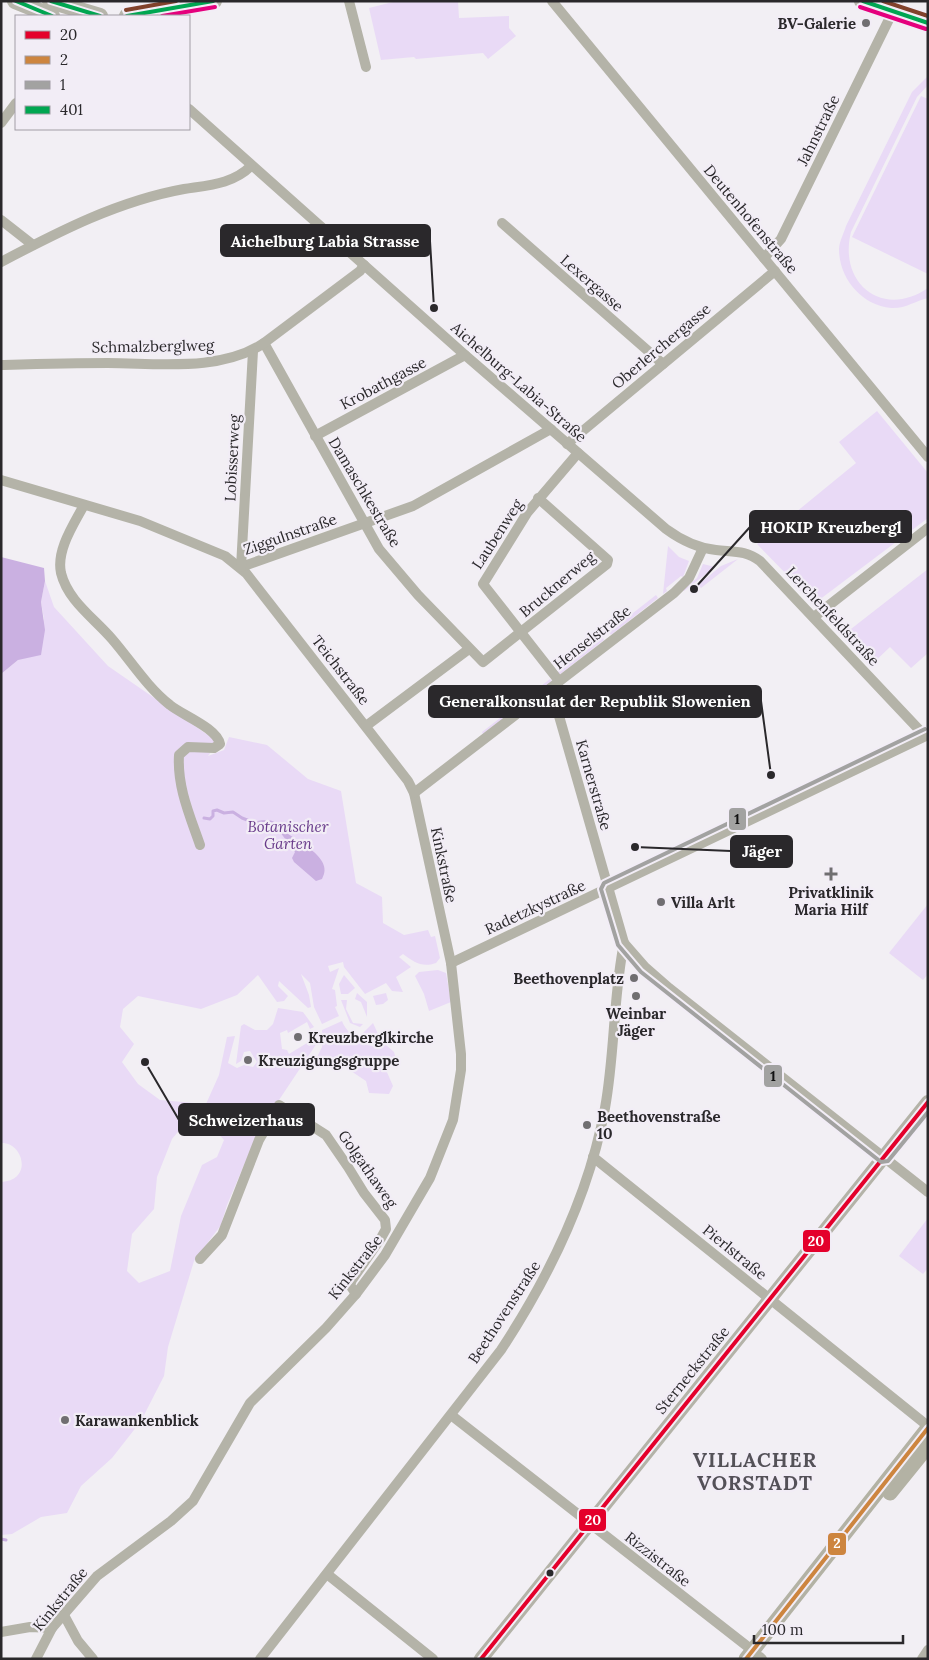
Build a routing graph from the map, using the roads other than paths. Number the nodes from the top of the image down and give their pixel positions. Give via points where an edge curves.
1 (15, 1) edge
2 (50, 1) edge
3 (214, 1) edge
4 (349, 1) edge
5 (552, 1) edge
6 (862, 1) edge
7 (896, 6) edge
8 (50, 15) edge
9 (90, 15) edge
10 (133, 15) edge
11 (928, 23) edge
12 (366, 67) dead end
13 (15, 104) edge
14 (190, 110) edge
15 (1, 123) edge
16 (251, 166) junction
17 (1, 220) edge
18 (502, 223) dead end
19 (33, 245) junction
20 (764, 258) junction
21 (1, 262) edge
22 (364, 265) junction
23 (775, 271) junction
24 (264, 343) junction
25 (253, 351) junction
26 (465, 355) junction
27 (663, 364) junction
28 (1, 365) edge
29 (550, 429) junction
30 (315, 436) junction
31 (567, 444) junction
32 (578, 453) junction
33 (928, 457) edge
34 (1, 480) edge
35 (538, 498) junction
36 (84, 505) junction
37 (365, 524) junction
38 (928, 528) edge
39 (702, 548) junction
40 (241, 567) junction
41 (814, 617) junction
42 (521, 633) junction
43 (469, 649) junction
44 (555, 685) junction
45 (366, 726) junction
46 (926, 735) edge
47 (414, 793) junction
48 (200, 845) dead end
49 (608, 890) junction
50 (624, 943) junction
51 (451, 963) junction
52 (928, 1102) edge
53 (593, 1157) junction
54 (884, 1158) junction
55 (928, 1192) edge
56 (200, 1259) dead end
57 (356, 1294) junction
58 (770, 1299) junction
59 (452, 1415) junction
60 (928, 1427) edge
61 (928, 1446) edge
62 (589, 1524) junction
63 (327, 1574) junction
64 (64, 1615) junction
65 (52, 1628) junction
66 (1, 1632) edge
67 (928, 1650) edge
68 (756, 1657) edge
69 (36, 1659) edge
70 (93, 1659) edge
71 (260, 1659) edge
72 (433, 1659) edge
73 (481, 1659) edge
74 (922, 1659) edge

1 - 8 main road
2 - 9 main road
3 - 10 main road
4 - 12 street
5 - 20 street, Deutenhofenstraße
6 - 7 main road
7 - 11 main road
7 - 20 street, Jahnstraße via 781,239
13 - 15 street
14 - 16 street, Aichelburg-Labia-Straße
16 - 19 street via 232,181 160,194 117,206
16 - 22 street, Aichelburg-Labia-Straße
17 - 19 street
18 - 27 street, Lexergasse
19 - 21 street
20 - 23 street, Deutenhofenstraße
22 - 24 street, Schmalzberglweg
22 - 26 street, Aichelburg-Labia-Straße
23 - 27 street, Oberlerchergasse
23 - 33 street, Deutenhofenstraße
24 - 25 street, Schmalzberglweg
24 - 30 street, Damaschkestraße
25 - 28 street, Schmalzberglweg via 234,358 194,363
25 - 40 street, Lobisserweg
26 - 29 street, Aichelburg-Labia-Straße
26 - 30 street, Krobathgasse
27 - 31 street, Oberlerchergasse
29 - 31 street, Aichelburg-Labia-Straße
29 - 37 street, Ziggulnstraße via 413,506
30 - 37 street, Damaschkestraße
31 - 32 street, Aichelburg-Labia-Straße
32 - 35 street, Laubenweg
32 - 39 street, Aichelburg-Labia-Straße via 666,529 688,544
34 - 36 street, Ziggulnstraße
35 - 42 street, Laubenweg via 483,584
35 - 42 street, Brucknerweg via 608,560
36 - 40 street, Ziggulnstraße via 140,521 225,556
36 - 48 street via 62,552 62,573 70,593 157,694 219,739 220,744 214,748 188,747 179,755 182,793
37 - 40 street, Ziggulnstraße
37 - 43 street, Damaschkestraße via 402,577
38 - 41 street
39 - 41 street, Lerchenfeldstraße via 746,552 755,557
39 - 44 street, Henselstraße via 688,578 674,593
40 - 45 street, Teichstraße
41 - 46 street, Lerchenfeldstraße
42 - 43 street, Damaschkestraße via 483,662
42 - 44 street, Laubenweg
43 - 45 street
44 - 47 street, Henselstraße
44 - 49 street, Karnerstraße
45 - 47 street, Teichstraße
46 - 49 street, Radetzkystraße
47 - 51 street, Kinkstraße
49 - 50 street, Beethovenstraße
49 - 51 street, Radetzkystraße
50 - 53 street, Beethovenstraße via 608,1085
50 - 54 street via 669,988
51 - 57 street, Kinkstraße via 461,1062 453,1120 430,1178 411,1213
52 - 54 street, Sterneckstraße
53 - 58 street, Pierlstraße
53 - 59 street, Beethovenstraße via 546,1276 500,1350
54 - 55 street
54 - 58 street, Sterneckstraße
56 - 57 street, Golgathaweg via 222,1235 252,1157 279,1105 326,1135 385,1220 386,1228 381,1238 350,1285
57 - 64 street, Kinkstraße via 250,1402 193,1501 97,1576
58 - 60 street, Pierlstraße
58 - 62 street, Sterneckstraße
59 - 62 street, Rizzistraße
59 - 63 street, Beethovenstraße
60 - 68 main road
61 - 68 main road
62 - 68 street, Rizzistraße
62 - 73 street, Sterneckstraße
63 - 71 street, Beethovenstraße
63 - 72 street
64 - 65 street, Kinkstraße
64 - 70 street via 78,1641
65 - 66 street via 30,1627
65 - 69 street, Kinkstraße
67 - 74 street

